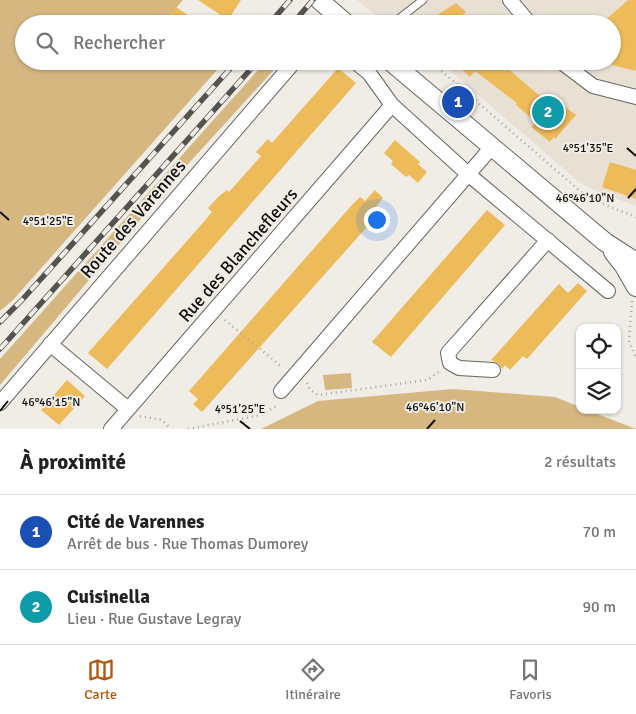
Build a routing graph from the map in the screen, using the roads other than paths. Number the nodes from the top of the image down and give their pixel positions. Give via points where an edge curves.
1 (319, 0) edge
2 (423, 0) edge
3 (515, 2) edge
4 (333, 15) edge
5 (404, 15) edge
6 (524, 15) edge
7 (287, 70) edge
8 (365, 70) edge
9 (400, 70) edge
10 (572, 70) edge
11 (636, 97) edge
12 (392, 105) junction
13 (491, 148) junction
14 (468, 174) junction
15 (548, 240) junction
16 (605, 242) junction
17 (636, 254) edge
18 (636, 262) edge
19 (635, 286) edge
20 (608, 291) dead end
21 (50, 344) junction
22 (493, 370) dead end
23 (282, 396) road end
24 (0, 403) edge
25 (128, 409) junction
26 (111, 429) edge

1 - 4 street
2 - 5 lane
3 - 6 street
7 - 21 street, Route des Varennes
8 - 12 street
9 - 13 street
10 - 11 street via 593,86
12 - 14 street
12 - 25 street, Rue des Blanchefleurs
13 - 14 street
13 - 16 street
14 - 15 street
14 - 23 street via 296,373
15 - 20 street
15 - 22 street via 448,353 450,363 459,368
16 - 17 street
16 - 18 street
16 - 19 street
21 - 24 street, Route des Varennes
21 - 25 street
25 - 26 street, Rue des Blanchefleurs

